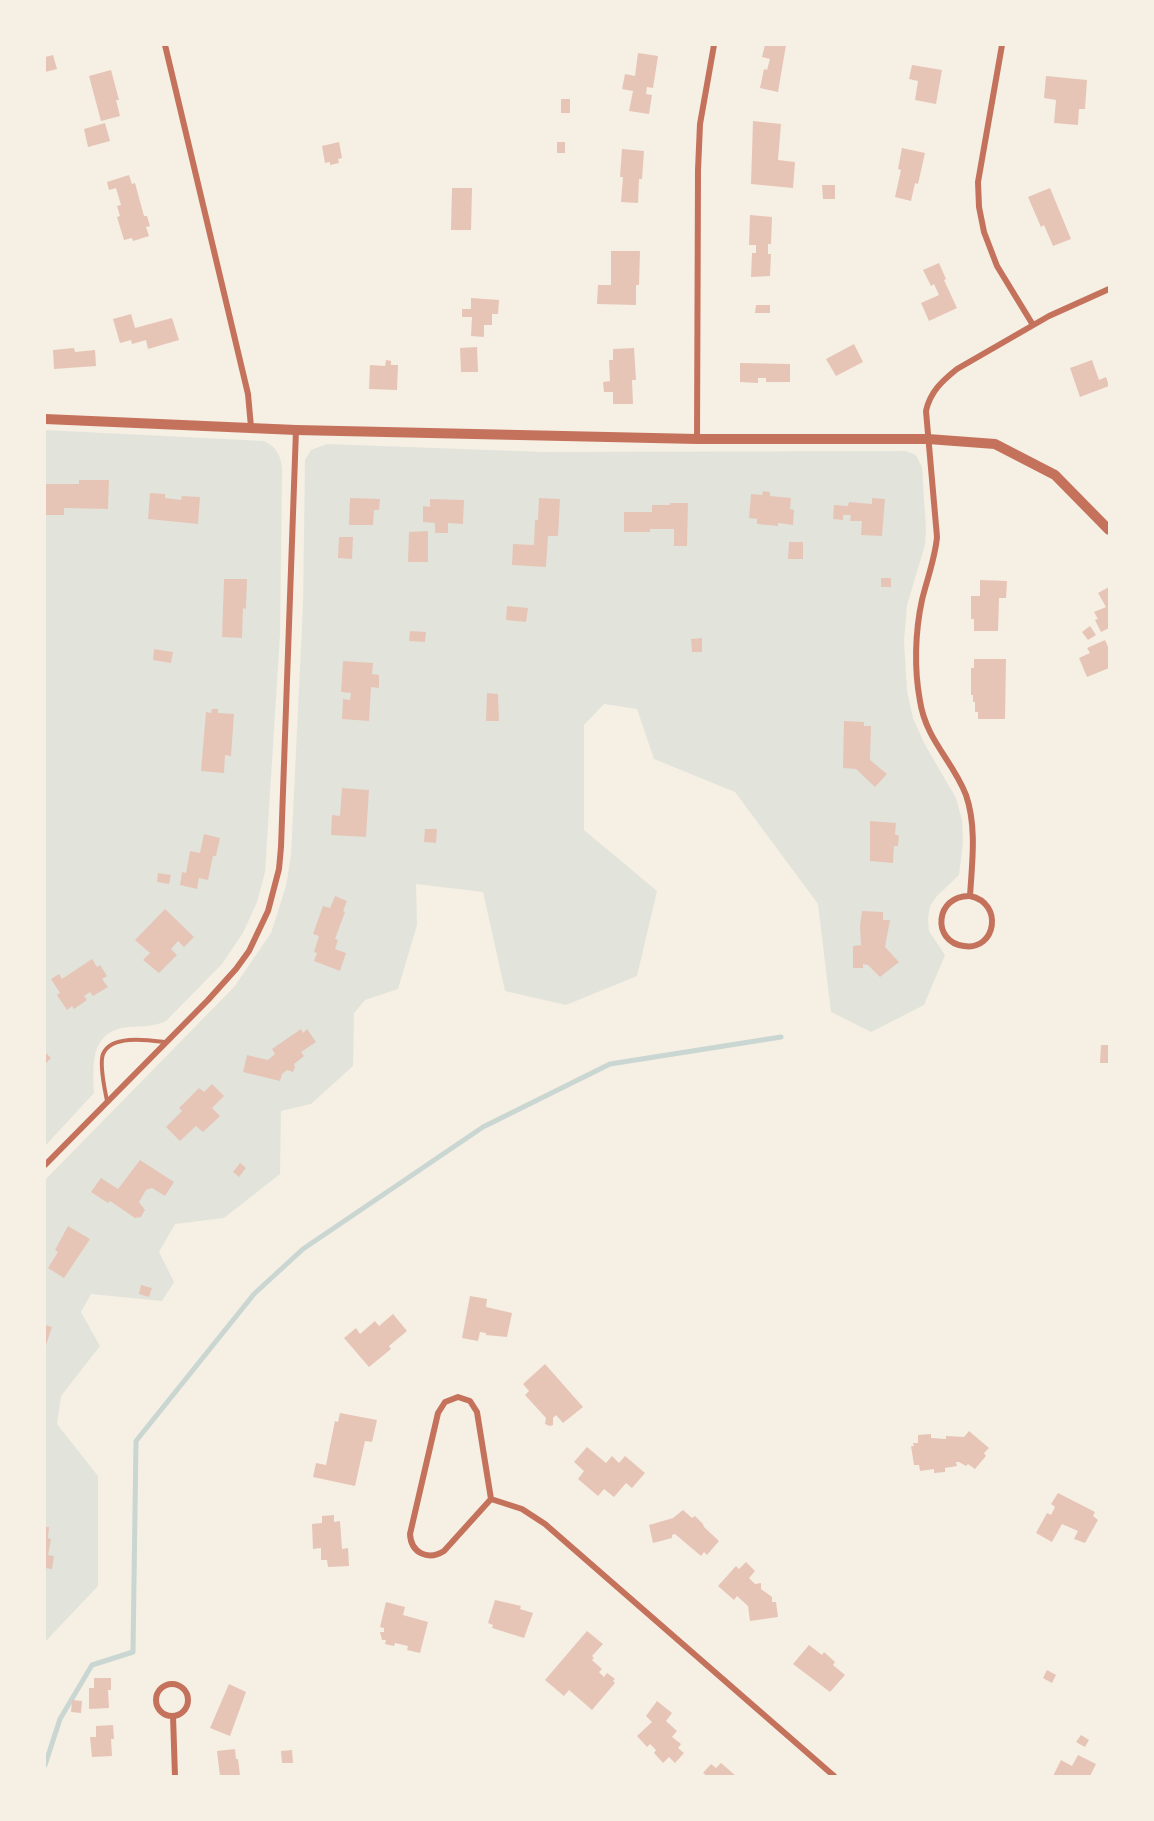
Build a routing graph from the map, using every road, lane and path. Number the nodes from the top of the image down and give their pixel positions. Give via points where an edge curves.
1 (165, 45) edge
2 (714, 45) edge
3 (1002, 45) edge
4 (1109, 289) edge
5 (1033, 325) junction
6 (45, 419) edge
7 (251, 427) junction
8 (296, 430) junction
9 (697, 439) junction
10 (928, 439) junction
11 (1109, 530) edge
12 (970, 896) junction
13 (166, 1042) junction
14 (107, 1102) junction
15 (45, 1164) edge
16 (491, 1499) junction
17 (173, 1716) junction
18 (175, 1776) edge
19 (834, 1776) edge

1 - 7 street via 248,394
2 - 9 street via 700,124 698,170
3 - 5 street via 978,182 979,207 997,266
4 - 5 street
5 - 10 street via 957,369 938,386 930,395 926,411
6 - 7 street
7 - 8 street
8 - 9 street
8 - 13 street via 281,847 274,890 249,951
9 - 10 street
10 - 11 street via 995,444 1055,475
10 - 12 street via 937,537 919,616 918,687 921,710 970,811
12 - 12 street via 952,900 941,918 947,937 965,947 984,940 993,923 987,905
13 - 14 street
13 - 14 lane via 126,1040 112,1044 103,1053
14 - 15 street
16 - 16 street via 476,1409 464,1398 451,1398 438,1413 410,1534 414,1547 428,1556 441,1553
16 - 19 street via 522,1509 545,1524
17 - 17 street via 159,1710 155,1698 161,1688 172,1683 184,1689 188,1699 185,1709
17 - 18 street

